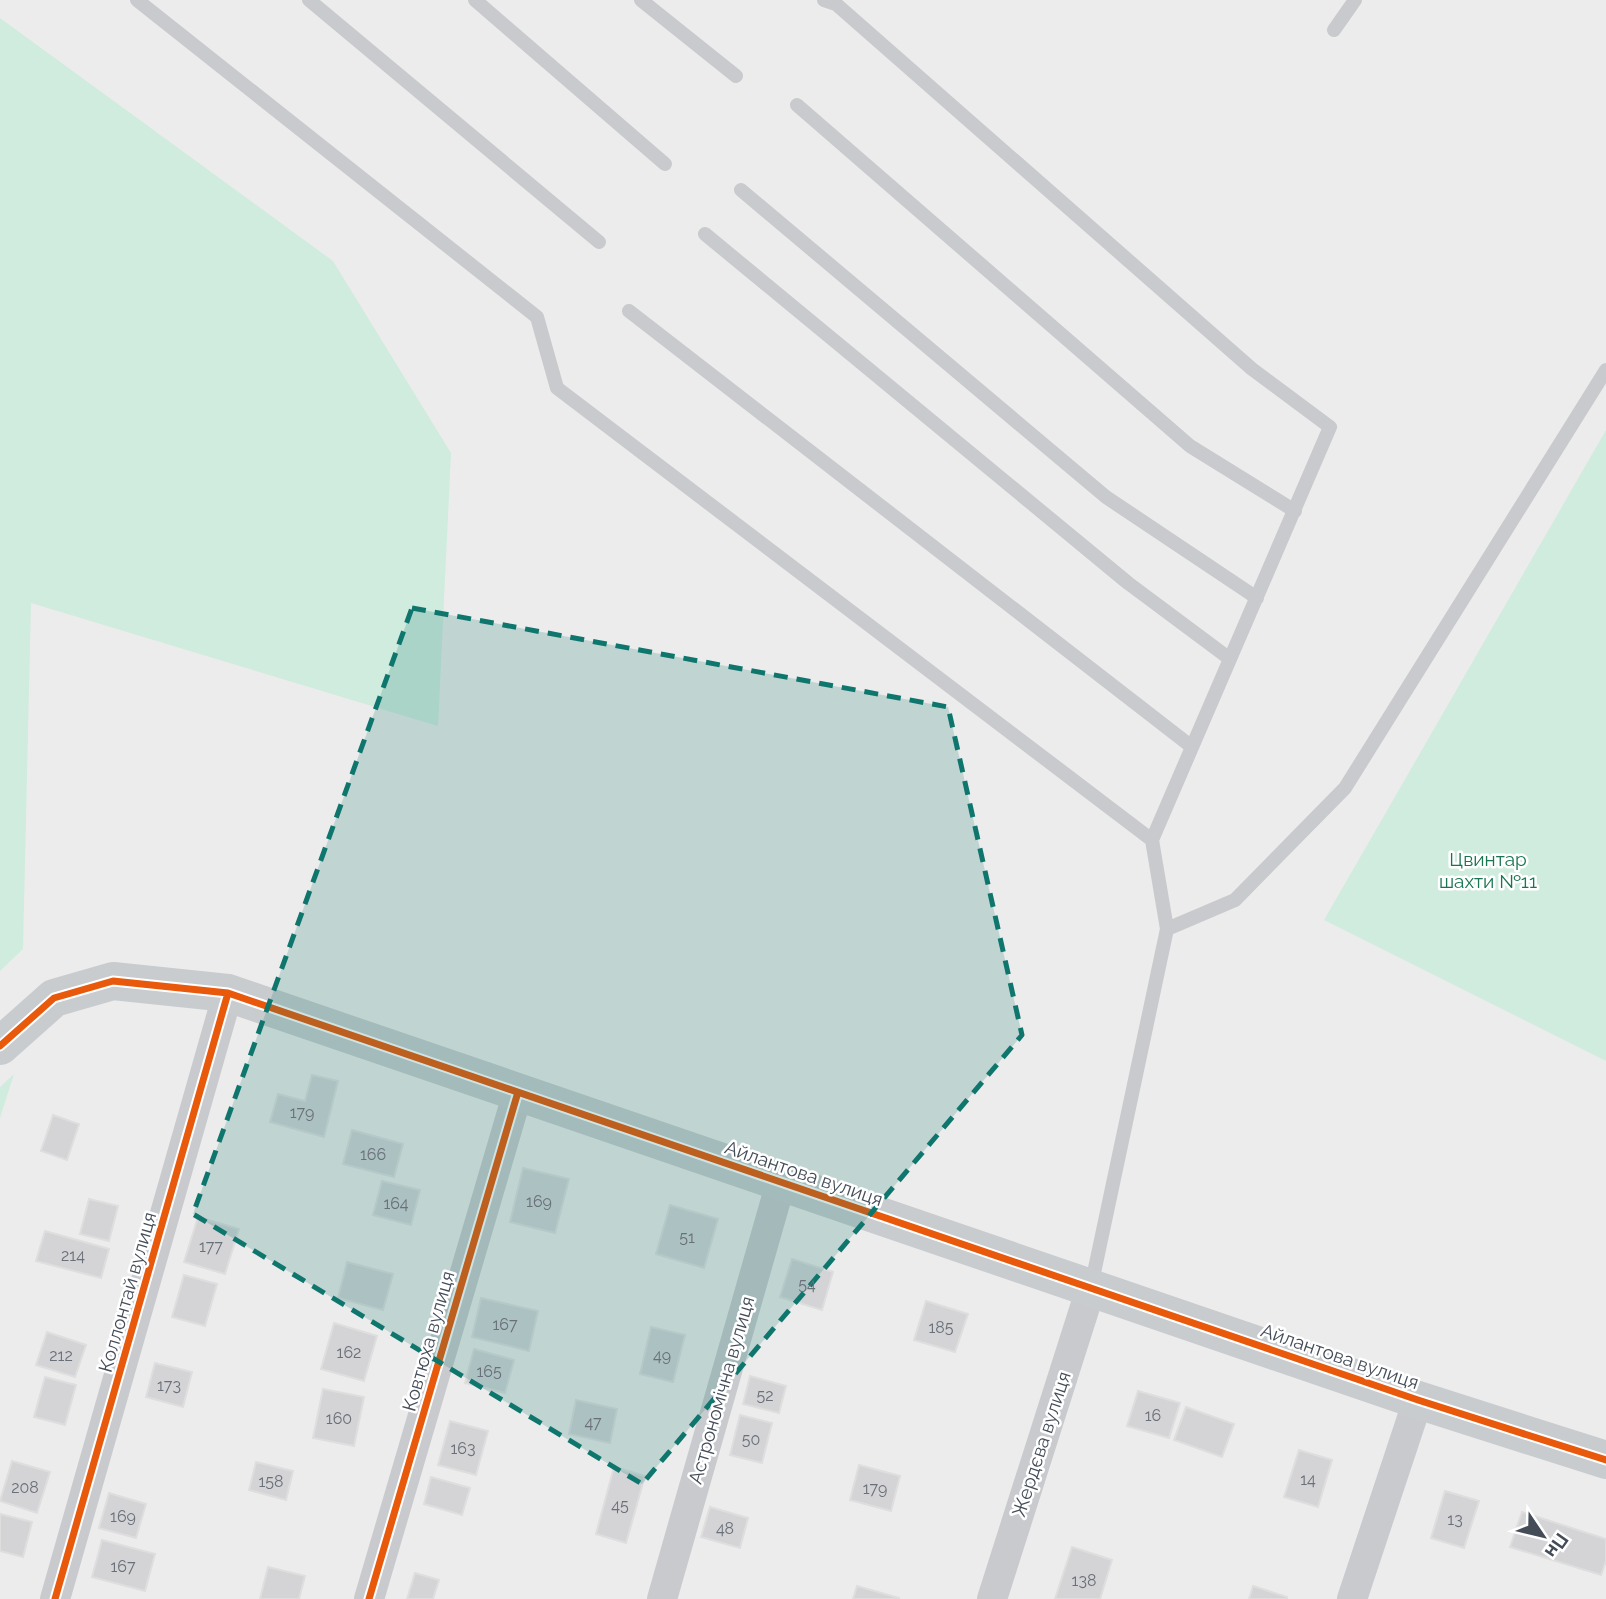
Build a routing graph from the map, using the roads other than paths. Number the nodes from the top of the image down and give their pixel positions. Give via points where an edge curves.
1 (137, 0) edge
2 (309, 0) edge
3 (475, 0) edge
4 (640, 0) edge
5 (824, 0) edge
6 (1355, 0) edge
7 (1334, 30) dead end
8 (736, 76) dead end
9 (797, 105) dead end
10 (665, 164) dead end
11 (741, 190) dead end
12 (705, 233) dead end
13 (598, 242) dead end
14 (629, 311) dead end
15 (1606, 370) edge
16 (1294, 511) junction
17 (1257, 598) junction
18 (1230, 659) junction
19 (1192, 747) junction
20 (1152, 840) junction
21 (1167, 929) junction
22 (228, 993) junction
23 (0, 1046) edge
24 (518, 1092) junction
25 (781, 1182) junction
26 (1091, 1288) junction
27 (1418, 1399) junction
28 (1606, 1461) edge
29 (55, 1599) edge
30 (369, 1599) edge
31 (662, 1599) edge
32 (992, 1599) edge
33 (1352, 1599) edge

1 - 20 lane via 537,317 557,388
2 - 13 lane
3 - 10 lane
4 - 8 lane
5 - 16 lane via 836,4 1252,369 1331,428
6 - 7 lane
9 - 16 lane via 1190,446
11 - 17 lane via 1106,496
12 - 18 lane via 1128,583
14 - 19 lane
15 - 21 lane via 1345,788 1236,900
16 - 17 lane
17 - 18 lane
18 - 19 lane
19 - 20 lane
20 - 21 lane
21 - 26 lane
22 - 23 street, Айлантова вулиця via 113,981 54,998
22 - 24 street, Айлантова вулиця
22 - 29 street, Коллонтай вулиця
24 - 25 street, Айлантова вулиця
24 - 30 street, Ковтюха вулиця
25 - 26 street, Айлантова вулиця
25 - 31 street, Астрономічна вулиця
26 - 27 street, Айлантова вулиця
26 - 32 street, Жердєва вулиця
27 - 28 street, Айлантова вулиця
27 - 33 street

